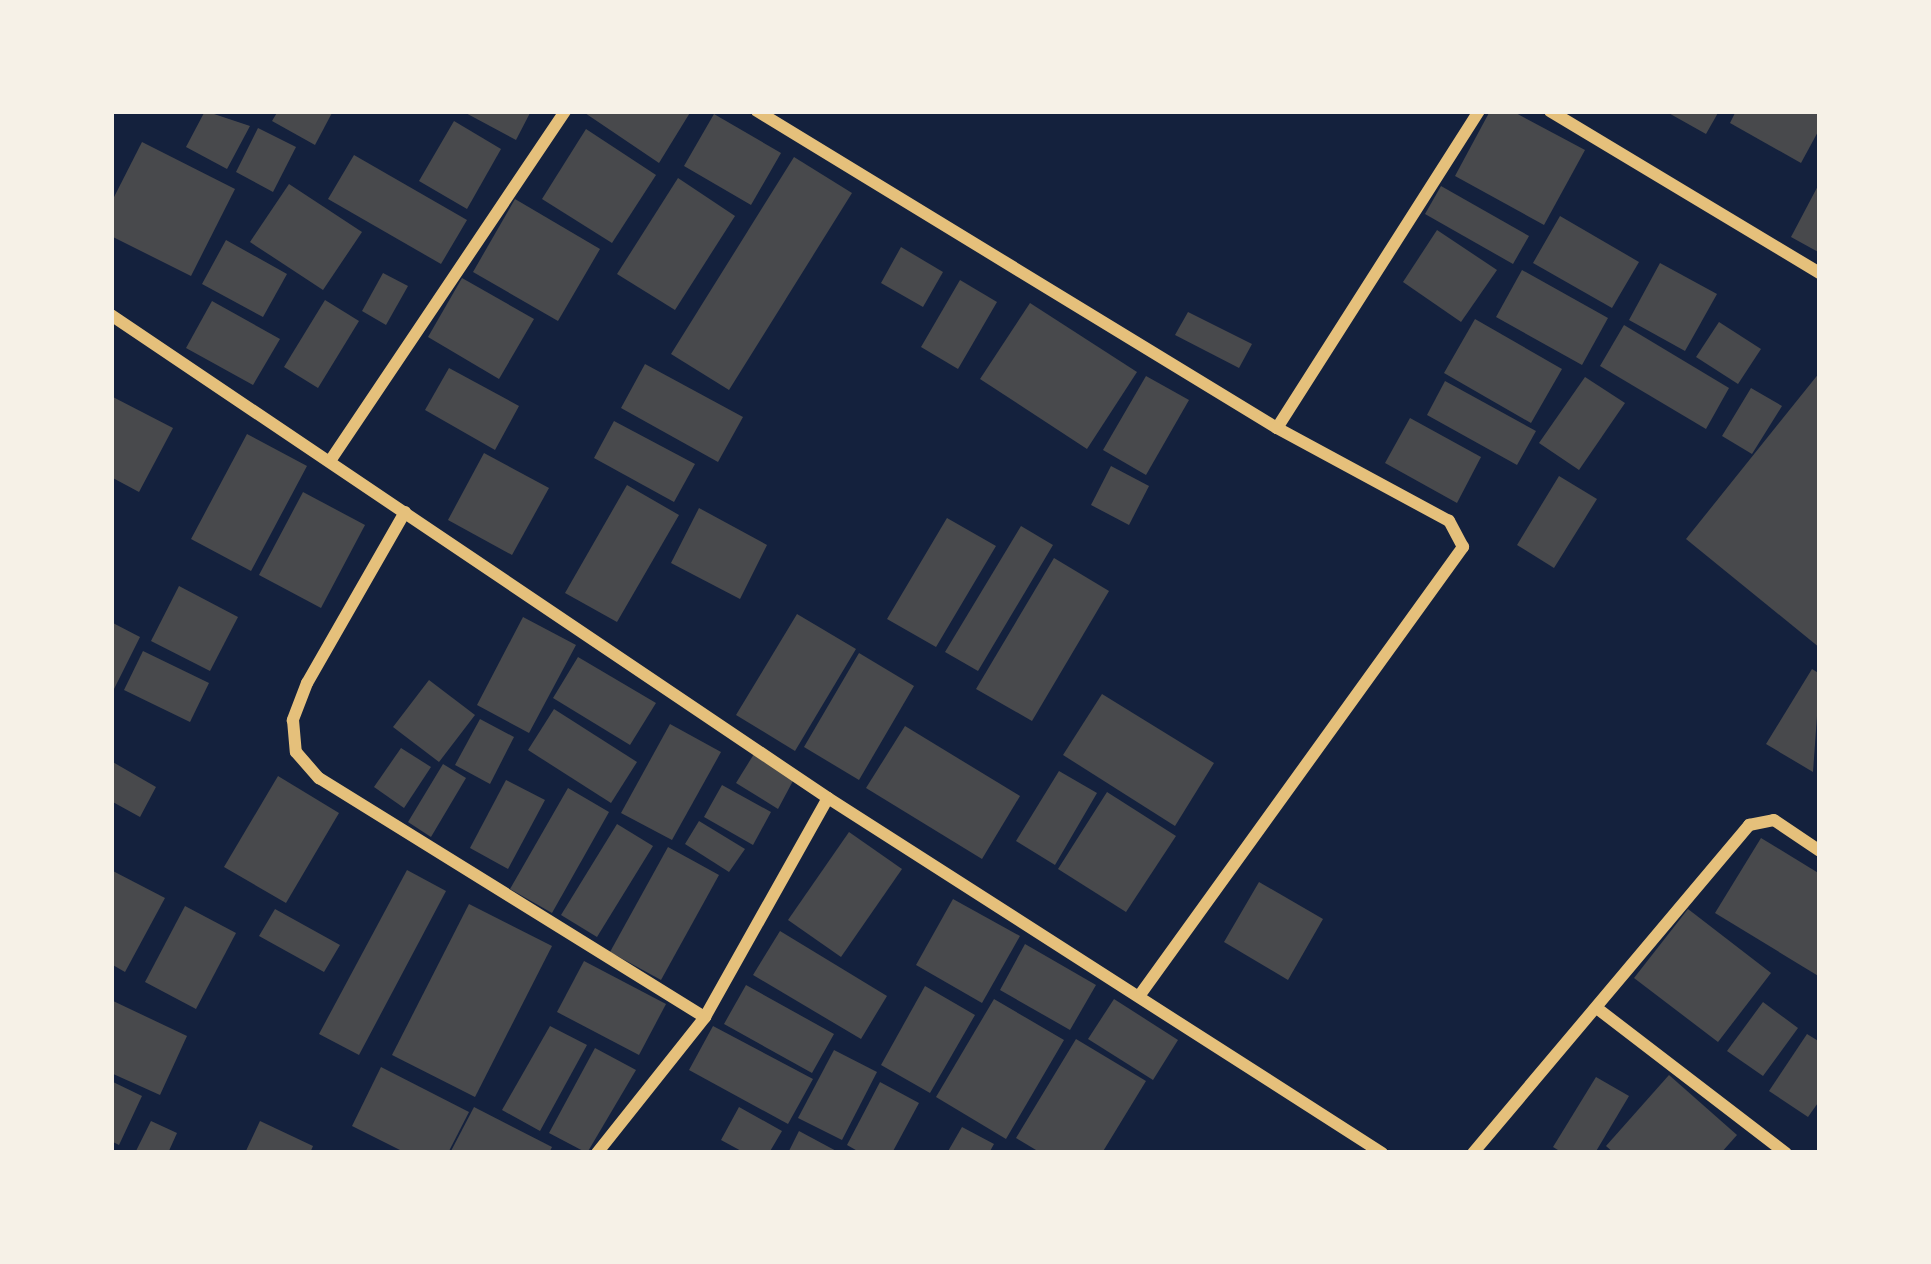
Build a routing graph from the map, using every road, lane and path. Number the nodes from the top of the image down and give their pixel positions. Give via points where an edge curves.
1 (565, 111) edge
2 (757, 111) edge
3 (1479, 111) edge
4 (1550, 111) edge
5 (1820, 273) edge
6 (111, 315) edge
7 (1276, 428) junction
8 (330, 460) junction
9 (405, 512) junction
10 (829, 797) junction
11 (1820, 851) edge
12 (1142, 992) junction
13 (1598, 1009) junction
14 (705, 1017) junction
15 (597, 1153) edge
16 (1382, 1153) edge
17 (1472, 1153) edge
18 (1786, 1153) edge

1 - 8 street
2 - 7 street
3 - 7 street
4 - 5 street
6 - 8 street
7 - 12 street via 1449,521 1463,548
8 - 9 street
9 - 10 street
9 - 14 street via 307,683 293,720 296,752 319,778
10 - 12 street
10 - 14 street
11 - 13 street via 1774,820 1749,825
12 - 16 street
13 - 17 street
13 - 18 street
14 - 15 street

